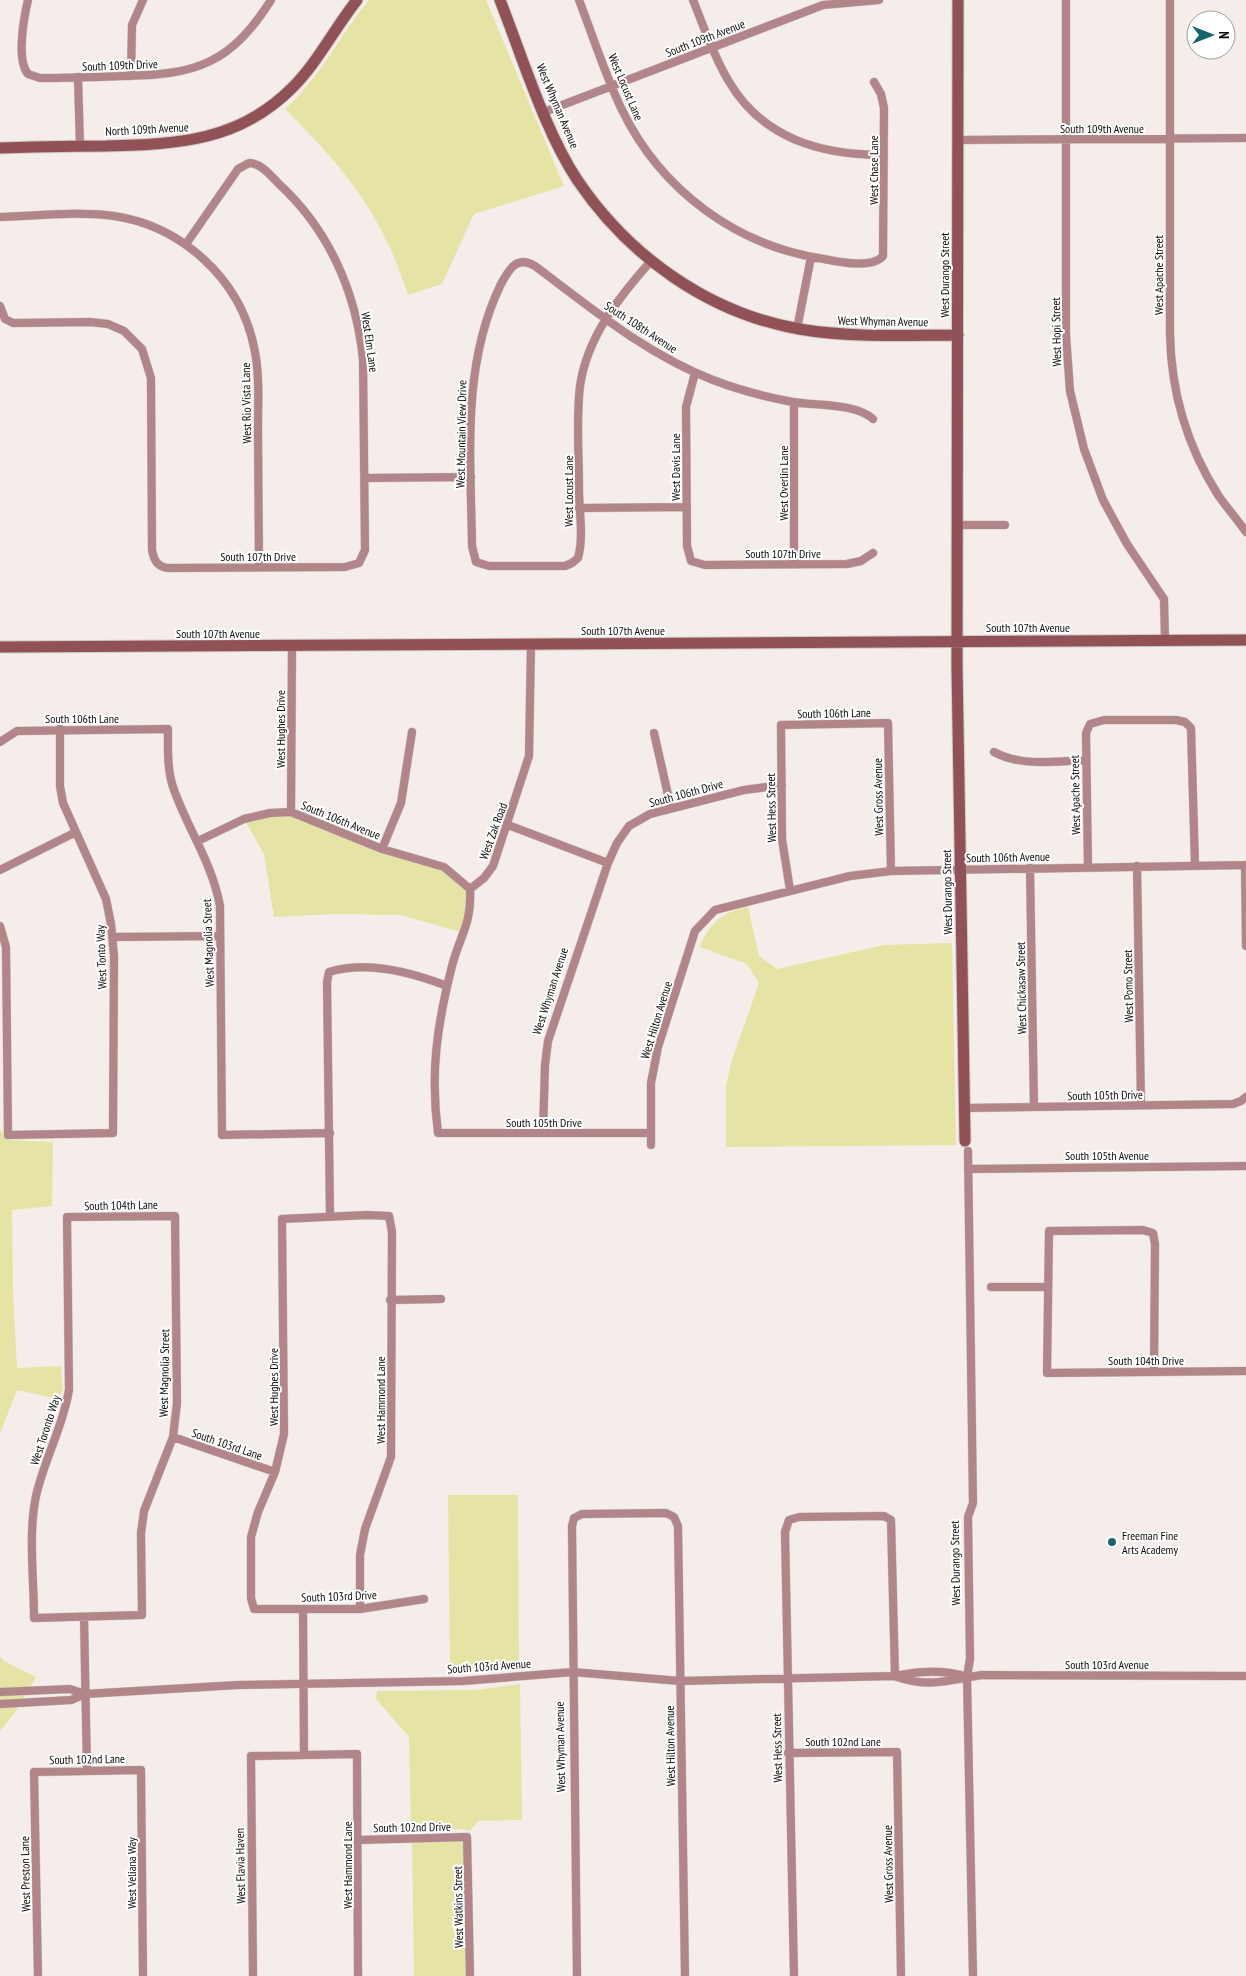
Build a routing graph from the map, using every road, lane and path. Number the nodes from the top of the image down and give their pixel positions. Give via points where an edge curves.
1 (28, 0) edge
2 (143, 0) edge
3 (271, 0) edge
4 (357, 0) edge
5 (500, 0) edge
6 (579, 0) edge
7 (694, 0) edge
8 (809, 0) edge
9 (878, 0) edge
10 (958, 0) edge
11 (1066, 0) edge
12 (1170, 0) edge
13 (812, 9) junction
14 (712, 47) junction
15 (131, 76) junction
16 (78, 77) junction
17 (874, 82) dead end
18 (612, 86) junction
19 (544, 112) junction
20 (1246, 138) edge
21 (1170, 139) junction
22 (958, 140) junction
23 (1066, 140) junction
24 (80, 146) junction
25 (0, 148) edge
26 (884, 155) junction
27 (0, 217) edge
28 (186, 244) junction
29 (811, 257) junction
30 (880, 259) joint
31 (522, 262) joint
32 (651, 262) junction
33 (0, 306) edge
34 (606, 319) junction
35 (797, 329) junction
36 (958, 335) junction
37 (695, 373) junction
38 (794, 402) junction
39 (873, 419) dead end
40 (471, 477) junction
41 (365, 478) junction
42 (687, 507) junction
43 (579, 508) junction
44 (958, 525) junction
45 (1005, 525) dead end
46 (1246, 532) edge
47 (873, 553) dead end
48 (576, 561) joint
49 (691, 561) joint
50 (359, 563) joint
51 (794, 564) junction
52 (259, 567) junction
53 (1165, 640) junction
54 (1246, 640) edge
55 (957, 641) junction
56 (531, 644) junction
57 (292, 646) junction
58 (0, 647) edge
59 (888, 723) joint
60 (781, 725) joint
61 (60, 729) junction
62 (168, 729) joint
63 (412, 732) dead end
64 (654, 733) dead end
65 (0, 742) edge
66 (994, 752) dead end
67 (1086, 760) junction
68 (782, 785) junction
69 (671, 808) junction
70 (291, 812) junction
71 (508, 825) junction
72 (76, 832) junction
73 (198, 841) junction
74 (382, 849) junction
75 (608, 863) junction
76 (1195, 865) junction
77 (1245, 865) edge
78 (1137, 866) junction
79 (1088, 867) junction
80 (1030, 868) junction
81 (960, 869) junction
82 (0, 870) edge
83 (891, 870) junction
84 (470, 890) junction
85 (790, 890) junction
86 (714, 910) joint
87 (0, 926) edge
88 (220, 936) junction
89 (113, 937) junction
90 (1246, 946) edge
91 (447, 986) junction
92 (1245, 1098) edge
93 (1141, 1105) junction
94 (1034, 1107) junction
95 (964, 1108) junction
96 (651, 1132) junction
97 (330, 1133) junction
98 (543, 1133) junction
99 (651, 1145) dead end
100 (966, 1146) joint
101 (1246, 1166) edge
102 (968, 1169) junction
103 (175, 1216) joint
104 (330, 1216) junction
105 (67, 1217) joint
106 (991, 1287) dead end
107 (1048, 1287) junction
108 (441, 1299) dead end
109 (390, 1300) junction
110 (1154, 1371) junction
111 (1246, 1371) edge
112 (173, 1437) junction
113 (274, 1472) junction
114 (674, 1517) joint
115 (424, 1599) dead end
116 (254, 1609) joint
117 (303, 1609) junction
118 (360, 1609) junction
119 (84, 1617) junction
120 (573, 1672) junction
121 (895, 1676) junction
122 (1246, 1676) edge
123 (967, 1677) junction
124 (788, 1679) junction
125 (680, 1681) junction
126 (304, 1684) junction
127 (0, 1692) edge
128 (85, 1694) junction
129 (0, 1704) edge
130 (897, 1752) joint
131 (788, 1753) junction
132 (304, 1754) junction
133 (141, 1770) joint
134 (87, 1771) junction
135 (34, 1772) joint
136 (467, 1837) joint
137 (358, 1840) junction
138 (38, 1976) edge
139 (143, 1976) edge
140 (253, 1976) edge
141 (358, 1976) edge
142 (470, 1976) edge
143 (577, 1976) edge
144 (685, 1976) edge
145 (794, 1976) edge
146 (901, 1976) edge
147 (973, 1976) edge

1 - 16 street, South 109th Drive via 23,43 24,67 28,74 40,78
2 - 15 street via 132,25
3 - 15 street, South 109th Drive via 246,34 212,60 174,74
4 - 24 street, North 109th Avenue via 298,82 269,107 241,124 206,138 182,142
5 - 19 street, West Whyman Avenue
6 - 18 street, West Locust Lane
7 - 14 street
8 - 13 street
9 - 13 street, South 109th Avenue via 833,3
10 - 22 street, West Durango Street
11 - 23 street, West Hopi Street
12 - 21 street, West Apache Street
13 - 14 street, South 109th Avenue
14 - 18 street, South 109th Avenue
14 - 26 street via 729,83 741,99 782,133 830,152
15 - 16 street, South 109th Drive
16 - 24 street
17 - 26 street, West Chase Lane via 884,102
18 - 19 street, South 109th Avenue
18 - 29 street, West Locust Lane via 647,154 673,184 716,219 751,238
19 - 32 street, West Whyman Avenue via 577,180 616,230
20 - 21 street, South 109th Avenue
21 - 23 street, South 109th Avenue
21 - 46 street, West Apache Street via 1170,334 1175,390 1198,460 1222,501
22 - 23 street, South 109th Avenue
22 - 36 street, West Durango Street
23 - 53 street, West Hopi Street via 1066,349 1076,421 1090,469 1108,511 1162,593
24 - 25 street, North 109th Avenue
26 - 30 street, West Chase Lane via 884,248
27 - 28 street, West Rio Vista Lane via 113,216 154,227
28 - 41 street, West Elm Lane via 238,169 249,163 257,164 306,212 329,247 358,320 363,359
28 - 52 street, West Rio Vista Lane via 210,265 232,292 254,346 258,380
29 - 30 street, West Locust Lane via 868,263
29 - 35 street
31 - 34 street, South 108th Avenue via 535,266
31 - 40 street, West Mountain View Drive via 510,267 492,303 480,341 472,398
32 - 34 street, West Locust Lane
32 - 35 street, West Whyman Avenue via 708,298 752,317
33 - 52 street, South 107th Drive via 5,320 18,323 108,324 124,331 142,349 151,378 152,550 157,563 168,568
34 - 37 street, South 108th Avenue via 648,348
34 - 43 street, West Locust Lane via 590,348 580,385
35 - 36 street, West Whyman Avenue via 854,335
36 - 44 street, West Durango Street
37 - 38 street, South 108th Avenue via 747,392
37 - 42 street, West Davis Lane via 686,407
38 - 39 street, South 108th Avenue via 858,410
38 - 51 street, West Overlin Lane
40 - 41 street
40 - 48 street, West Mountain View Drive via 472,546 476,562 490,566 565,566
41 - 50 street, West Elm Lane via 365,550
42 - 43 street
42 - 49 street, West Davis Lane via 687,546
43 - 48 street, West Locust Lane via 579,553
44 - 45 street
44 - 55 street, West Durango Street
47 - 51 street, South 107th Drive via 854,563
49 - 51 street, South 107th Drive via 706,564
50 - 52 street, South 107th Drive via 346,567
53 - 54 street, South 107th Avenue
53 - 55 street, South 107th Avenue
55 - 56 street, South 107th Avenue
55 - 81 street, West Durango Street
56 - 57 street, South 107th Avenue
56 - 71 street, West Zak Road via 529,756
57 - 58 street, South 107th Avenue
57 - 70 street, West Hughes Drive
59 - 60 street, South 106th Lane
59 - 83 street, West Gross Avenue
60 - 68 street, West Hess Street
61 - 62 street, South 106th Lane
61 - 65 street, South 106th Lane via 17,731
61 - 72 street, West Tonto Way via 60,786 63,803
62 - 73 street, West Magnolia Street via 173,786
63 - 74 street via 402,803
64 - 69 street
66 - 67 street via 1027,761
67 - 76 street, West Apache Street via 1086,737 1090,724 1104,720 1176,720 1189,724 1193,737
67 - 79 street, West Apache Street
68 - 69 street, South 106th Drive via 744,790
68 - 85 street, West Hess Street via 783,852
69 - 75 street, South 106th Drive via 642,817 629,826
70 - 73 street, South 106th Avenue via 244,819
70 - 74 street, South 106th Avenue
71 - 75 street
71 - 84 street, West Zak Road via 493,866
72 - 82 street
72 - 89 street, West Tonto Way via 106,899
73 - 88 street, West Magnolia Street via 217,889
74 - 84 street, South 106th Avenue via 444,867
75 - 98 street, West Whyman Avenue via 548,1041
76 - 77 street, South 106th Avenue
76 - 78 street, South 106th Avenue
77 - 90 street
78 - 79 street, South 106th Avenue
78 - 93 street, West Pomo Street
79 - 80 street, South 106th Avenue
80 - 81 street, South 106th Avenue
80 - 94 street, West Chickasaw Street
81 - 83 street, South 106th Avenue
81 - 95 street, West Durango Street
83 - 85 street, South 106th Avenue
84 - 91 street via 471,910
85 - 86 street, South 106th Avenue
86 - 96 street, West Hilton Avenue via 695,931 658,1047 651,1083
87 - 89 street, West Tonto Way via 6,947 8,1135 113,1133
88 - 89 street
88 - 97 street, West Magnolia Street via 222,1135
91 - 97 street via 385,970 343,968 329,972
91 - 98 street, South 105th Drive via 433,1069 438,1133
92 - 93 street, South 105th Drive via 1233,1104
93 - 94 street, South 105th Drive
94 - 95 street, South 105th Drive
95 - 100 street, West Durango Street
96 - 98 street, South 105th Drive
96 - 99 street, West Hilton Avenue
97 - 104 street
100 - 102 street, West Durango Street
101 - 102 street, South 105th Avenue
102 - 123 street, West Durango Street via 973,1503 968,1517 970,1659
103 - 105 street, South 104th Lane
103 - 112 street, West Magnolia Street via 177,1403
104 - 109 street, West Hammond Lane via 389,1216 392,1232
104 - 113 street, West Hughes Drive via 282,1219 286,1413
105 - 119 street, West Toronto Way via 69,1390 34,1508 34,1618
106 - 107 street
107 - 110 street, South 104th Drive via 1047,1373
107 - 110 street via 1049,1232 1143,1230 1153,1233
108 - 109 street
109 - 118 street, West Hammond Lane via 391,1457 365,1529 360,1555
110 - 111 street, South 104th Drive
112 - 113 street, South 103rd Lane
112 - 119 street, West Magnolia Street via 144,1511 141,1533 142,1615
113 - 116 street, West Hughes Drive via 251,1537 251,1598
114 - 120 street, West Whyman Avenue via 666,1513 582,1514 574,1518
114 - 125 street, West Hilton Avenue via 678,1526
115 - 118 street, South 103rd Drive
116 - 117 street, South 103rd Drive
117 - 118 street, South 103rd Drive
117 - 126 street
119 - 128 street
120 - 125 street, South 103rd Avenue
120 - 126 street, South 103rd Avenue via 463,1681
120 - 143 street, West Whyman Avenue
121 - 123 street, South 103rd Avenue via 914,1672 952,1672
121 - 124 street, South 103rd Avenue
121 - 124 street, West Hess Street via 891,1520 884,1516 799,1517 789,1520 785,1532
122 - 123 street, South 103rd Avenue
123 - 147 street, West Durango Street
124 - 125 street, South 103rd Avenue
124 - 131 street, West Hess Street
125 - 144 street, West Hilton Avenue
126 - 128 street, South 103rd Avenue
126 - 132 street
127 - 128 street, South 103rd Avenue via 70,1689
128 - 129 street, South 103rd Avenue via 71,1700
128 - 134 street
130 - 131 street, South 102nd Lane
130 - 146 street, West Gross Avenue
131 - 145 street, West Hess Street
132 - 137 street, West Hammond Lane via 357,1754
132 - 140 street, West Flavia Haven via 250,1756
133 - 134 street, South 102nd Lane
133 - 139 street, West Veliana Way
134 - 135 street, South 102nd Lane
135 - 138 street, West Preston Lane
136 - 137 street, South 102nd Drive
136 - 142 street, West Watkins Street
137 - 141 street, West Hammond Lane

